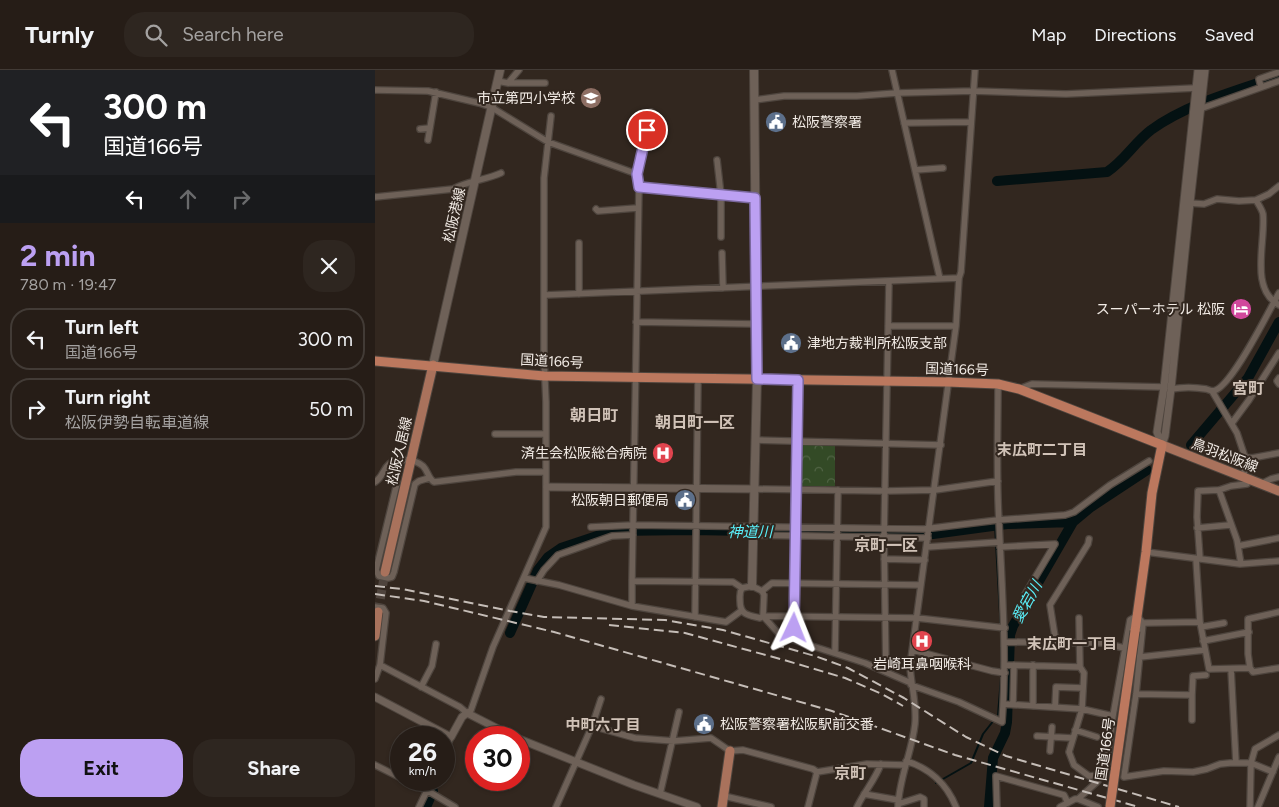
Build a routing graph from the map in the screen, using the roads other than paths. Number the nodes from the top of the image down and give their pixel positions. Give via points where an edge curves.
1 (500, 70) edge
2 (519, 70) edge
3 (754, 70) edge
4 (892, 70) edge
5 (975, 70) edge
6 (1198, 70) edge
7 (1205, 70) edge
8 (1279, 72) edge
9 (497, 81) junction
10 (1279, 81) edge
11 (508, 83) junction
12 (545, 83) dead end
13 (1261, 87) junction
14 (1196, 88) junction
15 (375, 90) edge
16 (436, 92) junction
17 (897, 92) junction
18 (973, 92) junction
19 (754, 100) junction
20 (491, 107) junction
21 (1201, 108) junction
22 (1193, 111) junction
23 (651, 112) dead end
24 (551, 116) dead end
25 (971, 122) junction
26 (904, 123) junction
27 (430, 128) junction
28 (420, 129) dead end
29 (428, 140) dead end
30 (548, 142) junction
31 (717, 160) dead end
32 (943, 168) dead end
33 (915, 170) junction
34 (501, 173) dead end
35 (637, 174) junction
36 (474, 182) junction
37 (1279, 186) edge
38 (639, 187) junction
39 (721, 195) junction
40 (375, 197) edge
41 (755, 198) junction
42 (1256, 200) junction
43 (1186, 203) junction
44 (637, 208) junction
45 (596, 209) dead end
46 (721, 237) dead end
47 (579, 243) dead end
48 (722, 253) dead end
49 (959, 278) junction
50 (940, 279) junction
51 (889, 282) junction
52 (756, 286) junction
53 (723, 288) junction
54 (637, 291) junction
55 (1279, 293) edge
56 (579, 294) junction
57 (545, 295) junction
58 (1276, 304) edge
59 (636, 322) junction
60 (756, 324) junction
61 (888, 326) junction
62 (956, 326) junction
63 (1279, 353) edge
64 (375, 361) edge
65 (433, 365) junction
66 (544, 376) junction
67 (635, 377) junction
68 (698, 378) junction
69 (1279, 378) edge
70 (757, 379) junction
71 (798, 380) junction
72 (887, 380) junction
73 (948, 382) junction
74 (998, 384) junction
75 (1279, 384) edge
76 (1168, 388) junction
77 (1019, 389) junction
78 (1213, 393) junction
79 (1231, 421) junction
80 (495, 434) dead end
81 (546, 434) junction
82 (755, 440) junction
83 (797, 441) junction
84 (886, 444) junction
85 (941, 444) junction
86 (1161, 445) junction
87 (1279, 453) edge
88 (1245, 457) junction
89 (411, 461) junction
90 (1149, 461) dead end
91 (385, 472) junction
92 (546, 472) junction
93 (1279, 477) edge
94 (429, 478) junction
95 (1246, 478) junction
96 (998, 481) junction
97 (375, 482) edge
98 (1261, 484) junction
99 (547, 487) junction
100 (697, 488) junction
101 (634, 489) junction
102 (754, 489) junction
103 (796, 489) junction
104 (838, 490) junction
105 (935, 490) junction
106 (1219, 490) junction
107 (885, 491) junction
108 (1279, 491) edge
109 (998, 520) junction
110 (1230, 525) junction
111 (754, 526) junction
112 (795, 527) junction
113 (838, 527) junction
114 (591, 528) dead end
115 (1197, 528) junction
116 (696, 529) junction
117 (884, 529) junction
118 (929, 529) junction
119 (633, 530) junction
120 (753, 535) junction
121 (795, 536) junction
122 (838, 536) junction
123 (884, 537) junction
124 (928, 538) junction
125 (1089, 538) dead end
126 (1279, 538) edge
127 (998, 543) junction
128 (1238, 546) junction
129 (927, 547) junction
130 (1146, 552) junction
131 (884, 559) junction
132 (1198, 559) junction
133 (377, 560) edge
134 (925, 560) junction
135 (1279, 562) edge
136 (1241, 564) junction
137 (385, 572) tunnel mouth
138 (524, 578) junction
139 (537, 581) junction
140 (632, 581) junction
141 (695, 582) junction
142 (795, 583) junction
143 (837, 583) junction
144 (885, 585) junction
145 (921, 585) junction
146 (753, 586) junction
147 (742, 588) junction
148 (762, 590) junction
149 (1024, 596) dead end
150 (632, 606) junction
151 (376, 609) edge
152 (741, 611) junction
153 (1279, 612) edge
154 (763, 616) junction
155 (795, 616) junction
156 (695, 617) junction
157 (836, 617) junction
158 (885, 617) junction
159 (917, 618) junction
160 (1079, 618) dead end
161 (1140, 619) junction
162 (1224, 623) dead end
163 (1201, 625) junction
164 (1002, 627) junction
165 (1249, 632) junction
166 (375, 636) edge
167 (794, 640) junction
168 (1203, 641) junction
169 (1005, 642) junction
170 (1056, 643) junction
171 (436, 644) dead end
172 (1080, 644) junction
173 (1124, 648) junction
174 (913, 650) junction
175 (1205, 650) junction
176 (835, 653) junction
177 (1140, 657) junction
178 (380, 665) junction
179 (1009, 665) junction
180 (1033, 666) junction
181 (1080, 667) junction
182 (1231, 668) junction
183 (1250, 668) junction
184 (1279, 668) edge
185 (886, 672) junction
186 (1002, 672) junction
187 (1206, 675) dead end
188 (375, 679) edge
189 (911, 684) junction
190 (421, 687) junction
191 (1083, 688) junction
192 (1136, 694) junction
193 (1192, 694) junction
194 (375, 697) edge
195 (601, 699) dead end
196 (1003, 704) junction
197 (1012, 704) junction
198 (1033, 706) junction
199 (1055, 707) junction
200 (1081, 709) junction
201 (679, 712) dead end
202 (467, 714) junction
203 (1113, 716) junction
204 (1192, 720) dead end
205 (430, 726) edge
206 (492, 726) edge
207 (592, 726) junction
208 (1052, 727) dead end
209 (455, 730) edge
210 (1075, 730) junction
211 (1279, 735) edge
212 (1037, 736) dead end
213 (1051, 736) junction
214 (1097, 737) dead end
215 (1072, 738) junction
216 (674, 741) junction
217 (530, 743) edge
218 (730, 751) junction
219 (1050, 751) dead end
220 (1279, 757) edge
221 (1236, 762) junction
222 (1251, 762) junction
223 (577, 763) junction
224 (905, 763) junction
225 (881, 764) junction
226 (375, 765) edge
227 (390, 772) edge
228 (817, 772) junction
229 (1275, 772) edge
230 (1103, 775) junction
231 (1124, 777) junction
232 (427, 791) edge
233 (431, 793) junction
234 (660, 794) junction
235 (864, 794) junction
236 (724, 796) junction
237 (1078, 799) junction
238 (1068, 803) junction
239 (445, 804) edge
240 (898, 804) edge
241 (419, 807) edge
242 (455, 807) edge
243 (557, 807) edge
244 (697, 807) edge
245 (722, 807) edge
246 (771, 807) edge
247 (808, 807) edge
248 (857, 807) edge
249 (924, 807) edge
250 (956, 807) edge
251 (997, 807) edge
252 (1059, 807) edge
253 (1098, 807) edge
254 (1110, 807) edge
255 (1250, 807) edge
256 (1258, 807) edge

1 - 9 main road, 松阪港線
2 - 11 street
3 - 19 main road
4 - 17 street
5 - 18 street
6 - 14 street
7 - 21 street
8 - 13 street via 1259,79
9 - 11 street
9 - 20 main road, 松阪港線
10 - 13 street
11 - 12 street
13 - 21 street
14 - 18 street via 1066,94
14 - 22 street
15 - 16 street
16 - 20 street
16 - 27 street
17 - 18 street
17 - 19 street
17 - 26 street
18 - 25 street
19 - 41 main road
20 - 30 street
20 - 36 main road, 松阪港線
21 - 22 street
21 - 43 street
22 - 43 street
23 - 35 street
24 - 30 street
25 - 26 street
25 - 49 street
26 - 33 street
27 - 28 street
27 - 29 street
30 - 35 street
30 - 57 street via 544,178
31 - 39 street
32 - 33 street
33 - 50 street
34 - 36 street
35 - 38 street
36 - 40 street via 453,189
36 - 65 main road, 松阪港線
37 - 42 street
38 - 39 street
38 - 44 street
39 - 41 street
39 - 46 street
41 - 52 main road
42 - 43 street via 1217,199 1203,204
42 - 58 street via 1263,212 1261,278 1269,298
43 - 76 street
44 - 45 street
44 - 54 street
47 - 56 street
48 - 53 street
49 - 50 street
49 - 62 street
50 - 51 street
51 - 52 street
51 - 61 street
52 - 53 street
52 - 60 main road
53 - 54 street
54 - 56 street
54 - 59 street
55 - 58 street
56 - 57 street
57 - 66 street
58 - 78 street via 1224,384
59 - 60 street
59 - 67 street
60 - 70 main road
61 - 62 street
61 - 72 street
62 - 73 street
63 - 79 street via 1249,400
64 - 65 highway, 国道166号
65 - 66 highway, 国道166号
65 - 89 main road, 松阪久居線
66 - 67 highway, 国道166号
66 - 81 street
67 - 68 highway, 国道166号
67 - 101 street
68 - 70 highway, 国道166号
68 - 100 street
69 - 75 street
70 - 71 highway, 国道166号
70 - 82 main road
71 - 72 highway, 国道166号
71 - 83 street
72 - 73 highway, 国道166号
72 - 84 street
73 - 74 highway, 国道166号
73 - 85 street
74 - 77 highway, 国道166号
74 - 96 street
76 - 77 street via 1032,384
76 - 78 street via 1207,389
76 - 86 street via 1157,432
77 - 86 highway, 国道166号
78 - 79 street
79 - 88 street
80 - 81 street
81 - 92 street
82 - 83 street
82 - 102 main road
83 - 84 street
83 - 103 street
84 - 85 street
84 - 107 street
85 - 105 street
86 - 95 main road, 鳥羽松阪線
86 - 130 highway, 国道166号 via 1151,493
87 - 88 street
88 - 95 street
89 - 91 street via 394,461
89 - 94 street via 423,467
89 - 137 main road, 松阪久居線
90 - 109 street via 1110,484 1070,514
91 - 97 street
91 - 133 street via 393,476 397,484
92 - 94 street via 516,472 439,482
92 - 99 street
93 - 98 street
94 - 133 street via 415,484 392,577 377,574
95 - 98 main road, 鳥羽松阪線
95 - 106 street via 1247,484
96 - 105 street
96 - 109 street
98 - 108 main road, 鳥羽松阪線
99 - 101 street
99 - 138 street via 546,527
100 - 101 street
100 - 102 street
100 - 116 street
101 - 119 street
102 - 103 street
102 - 111 main road
103 - 104 street
103 - 112 street
104 - 107 street
104 - 113 street
105 - 107 street
105 - 118 street
106 - 110 street
106 - 115 street via 1199,491
107 - 117 street
109 - 118 street
109 - 127 street
110 - 115 street
110 - 128 street
111 - 112 street
111 - 116 street
111 - 120 main road
112 - 113 street
112 - 121 street
113 - 117 street
113 - 122 street
114 - 119 street
115 - 132 street
116 - 119 street
116 - 141 street
117 - 118 street
117 - 123 street
118 - 124 street
119 - 139 street via 558,556
119 - 140 street
120 - 121 street
120 - 146 main road
121 - 122 street
121 - 142 street
122 - 123 street
122 - 143 street
123 - 124 street
123 - 131 street
124 - 129 street
125 - 170 street via 1050,605
126 - 128 street
127 - 129 street
127 - 149 street via 1055,544
127 - 164 street
128 - 136 street
129 - 134 street
130 - 132 street
130 - 161 highway, 国道166号
131 - 134 street
131 - 144 street
132 - 136 street
132 - 163 street
134 - 145 street
135 - 136 street
138 - 139 street
138 - 202 street
139 - 150 street
140 - 141 street
140 - 150 street
141 - 147 street via 733,582
141 - 156 street
142 - 143 street
142 - 148 street via 772,583
142 - 155 street
143 - 144 street
143 - 157 street
144 - 145 street
144 - 158 street
145 - 159 street
146 - 147 street
146 - 148 street
147 - 152 street
148 - 154 street
150 - 156 street
151 - 166 main road
151 - 178 street via 383,608 387,613
152 - 154 street via 760,618
152 - 156 street via 726,622
153 - 165 street via 1248,619
154 - 155 street
154 - 167 street via 781,636
155 - 157 street
155 - 167 street
157 - 158 street
157 - 176 street
158 - 159 street
158 - 185 street
159 - 164 street
159 - 174 street
160 - 172 street
161 - 163 street
161 - 173 street via 1130,620
161 - 177 street
161 - 254 highway, 国道166号, bridge via 1135,631
162 - 163 street
163 - 168 street
164 - 169 street
165 - 168 street
165 - 183 street
167 - 176 street
168 - 175 street
169 - 170 street
169 - 179 street
170 - 172 street
171 - 190 street via 432,666
172 - 173 street via 1105,643
172 - 181 street
173 - 203 street
174 - 186 street
174 - 189 street
175 - 177 street
175 - 182 street via 1209,669
176 - 185 street
177 - 192 street
178 - 188 street
178 - 190 street
179 - 180 street
179 - 186 street
179 - 197 street
180 - 181 street
180 - 198 street
181 - 191 street
182 - 183 street
182 - 221 street
183 - 184 street via 1253,672
185 - 189 street
186 - 196 street
187 - 193 street via 1193,676
189 - 196 street via 1002,722
189 - 224 street via 915,723
190 - 202 street via 461,707
191 - 199 street via 1056,687
191 - 200 street
192 - 193 street
192 - 231 street
193 - 204 street
194 - 205 street
195 - 207 street
196 - 197 street
197 - 198 street
198 - 199 street
199 - 200 street
200 - 203 street
200 - 210 street
201 - 216 street
202 - 206 street
202 - 209 street
203 - 230 street
207 - 216 street via 635,738
207 - 223 street
208 - 213 street
210 - 214 street
210 - 215 street
211 - 222 street via 1255,749
212 - 213 street
213 - 215 street
213 - 219 street
215 - 230 street via 1069,752 1074,765 1089,776
216 - 218 street via 711,738
216 - 234 street
217 - 223 street
218 - 228 street via 743,750
218 - 236 main road
220 - 229 street
221 - 222 street
221 - 231 street via 1193,772 1164,771
222 - 229 street
222 - 255 street
223 - 234 street
223 - 243 street
224 - 225 street
224 - 240 street
224 - 250 street via 921,766 936,778
225 - 228 street
225 - 235 street
226 - 227 street
228 - 247 street
229 - 256 street
230 - 231 street
230 - 237 street
232 - 233 street
233 - 239 street
233 - 241 street
234 - 244 street
235 - 240 street
235 - 248 street
236 - 245 main road
236 - 246 street
237 - 238 street
237 - 253 street
238 - 251 street via 1064,795 996,776
238 - 252 street
239 - 242 street
240 - 249 street via 920,797

